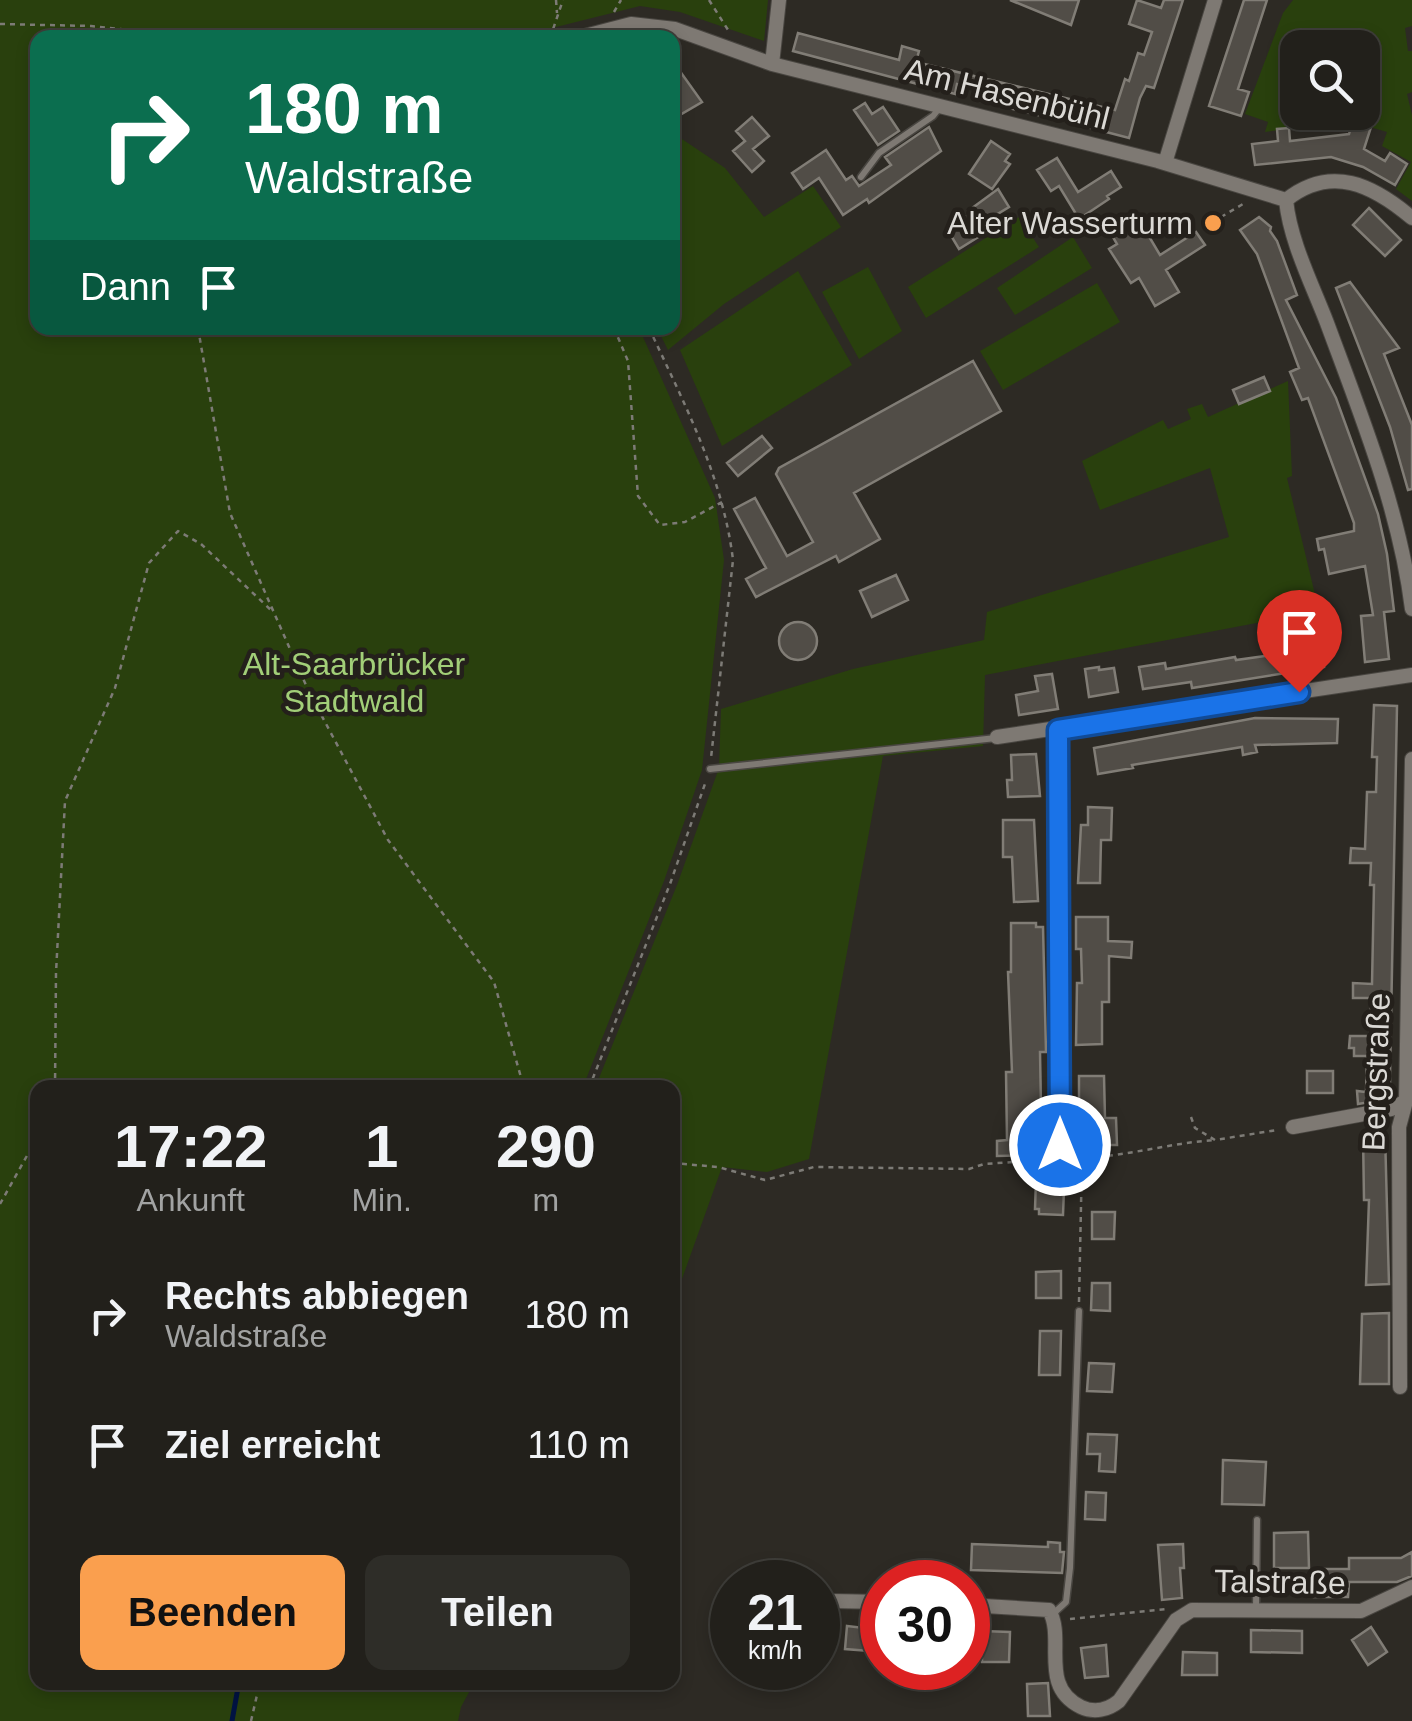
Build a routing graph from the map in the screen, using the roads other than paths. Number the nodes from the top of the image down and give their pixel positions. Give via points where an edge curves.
1 (779, 0) edge
2 (1214, 0) edge
3 (608, 30) edge
4 (677, 30) edge
5 (680, 31) edge
6 (772, 64) junction
7 (941, 105) junction
8 (1165, 163) junction
9 (861, 178) dead end
10 (1286, 200) junction
11 (1412, 218) edge
12 (1412, 608) edge
13 (1412, 676) edge
14 (1058, 730) junction
15 (997, 738) joint
16 (1412, 758) edge
17 (710, 768) road end
18 (1409, 1101) edge
19 (1293, 1127) road end
20 (1060, 1145) dead end
21 (1079, 1311) road end
22 (1400, 1387) dead end
23 (1257, 1520) dead end
24 (1412, 1587) edge
25 (990, 1605) edge
26 (1256, 1610) junction
27 (1052, 1614) junction

1 - 6 street
2 - 8 street
3 - 4 street, Am Hasenbühl via 631,24
5 - 6 street, Am Hasenbühl
6 - 7 street, Am Hasenbühl
7 - 8 street, Am Hasenbühl
7 - 9 lane via 879,153
8 - 10 street, Am Hasenbühl
10 - 11 street via 1314,182 1340,182 1366,188
10 - 12 street via 1395,527
13 - 14 street
14 - 15 street
14 - 20 street
15 - 17 lane
16 - 18 street, Bergstraße
18 - 19 street
18 - 22 street, Bergstraße via 1399,1127
21 - 27 lane via 1070,1568 1066,1602
23 - 26 lane
24 - 26 street, Talstraße via 1361,1611
25 - 27 street via 1039,1607
26 - 27 street, Talstraße via 1183,1613 1126,1694 1112,1707 1094,1710 1071,1700 1060,1686

